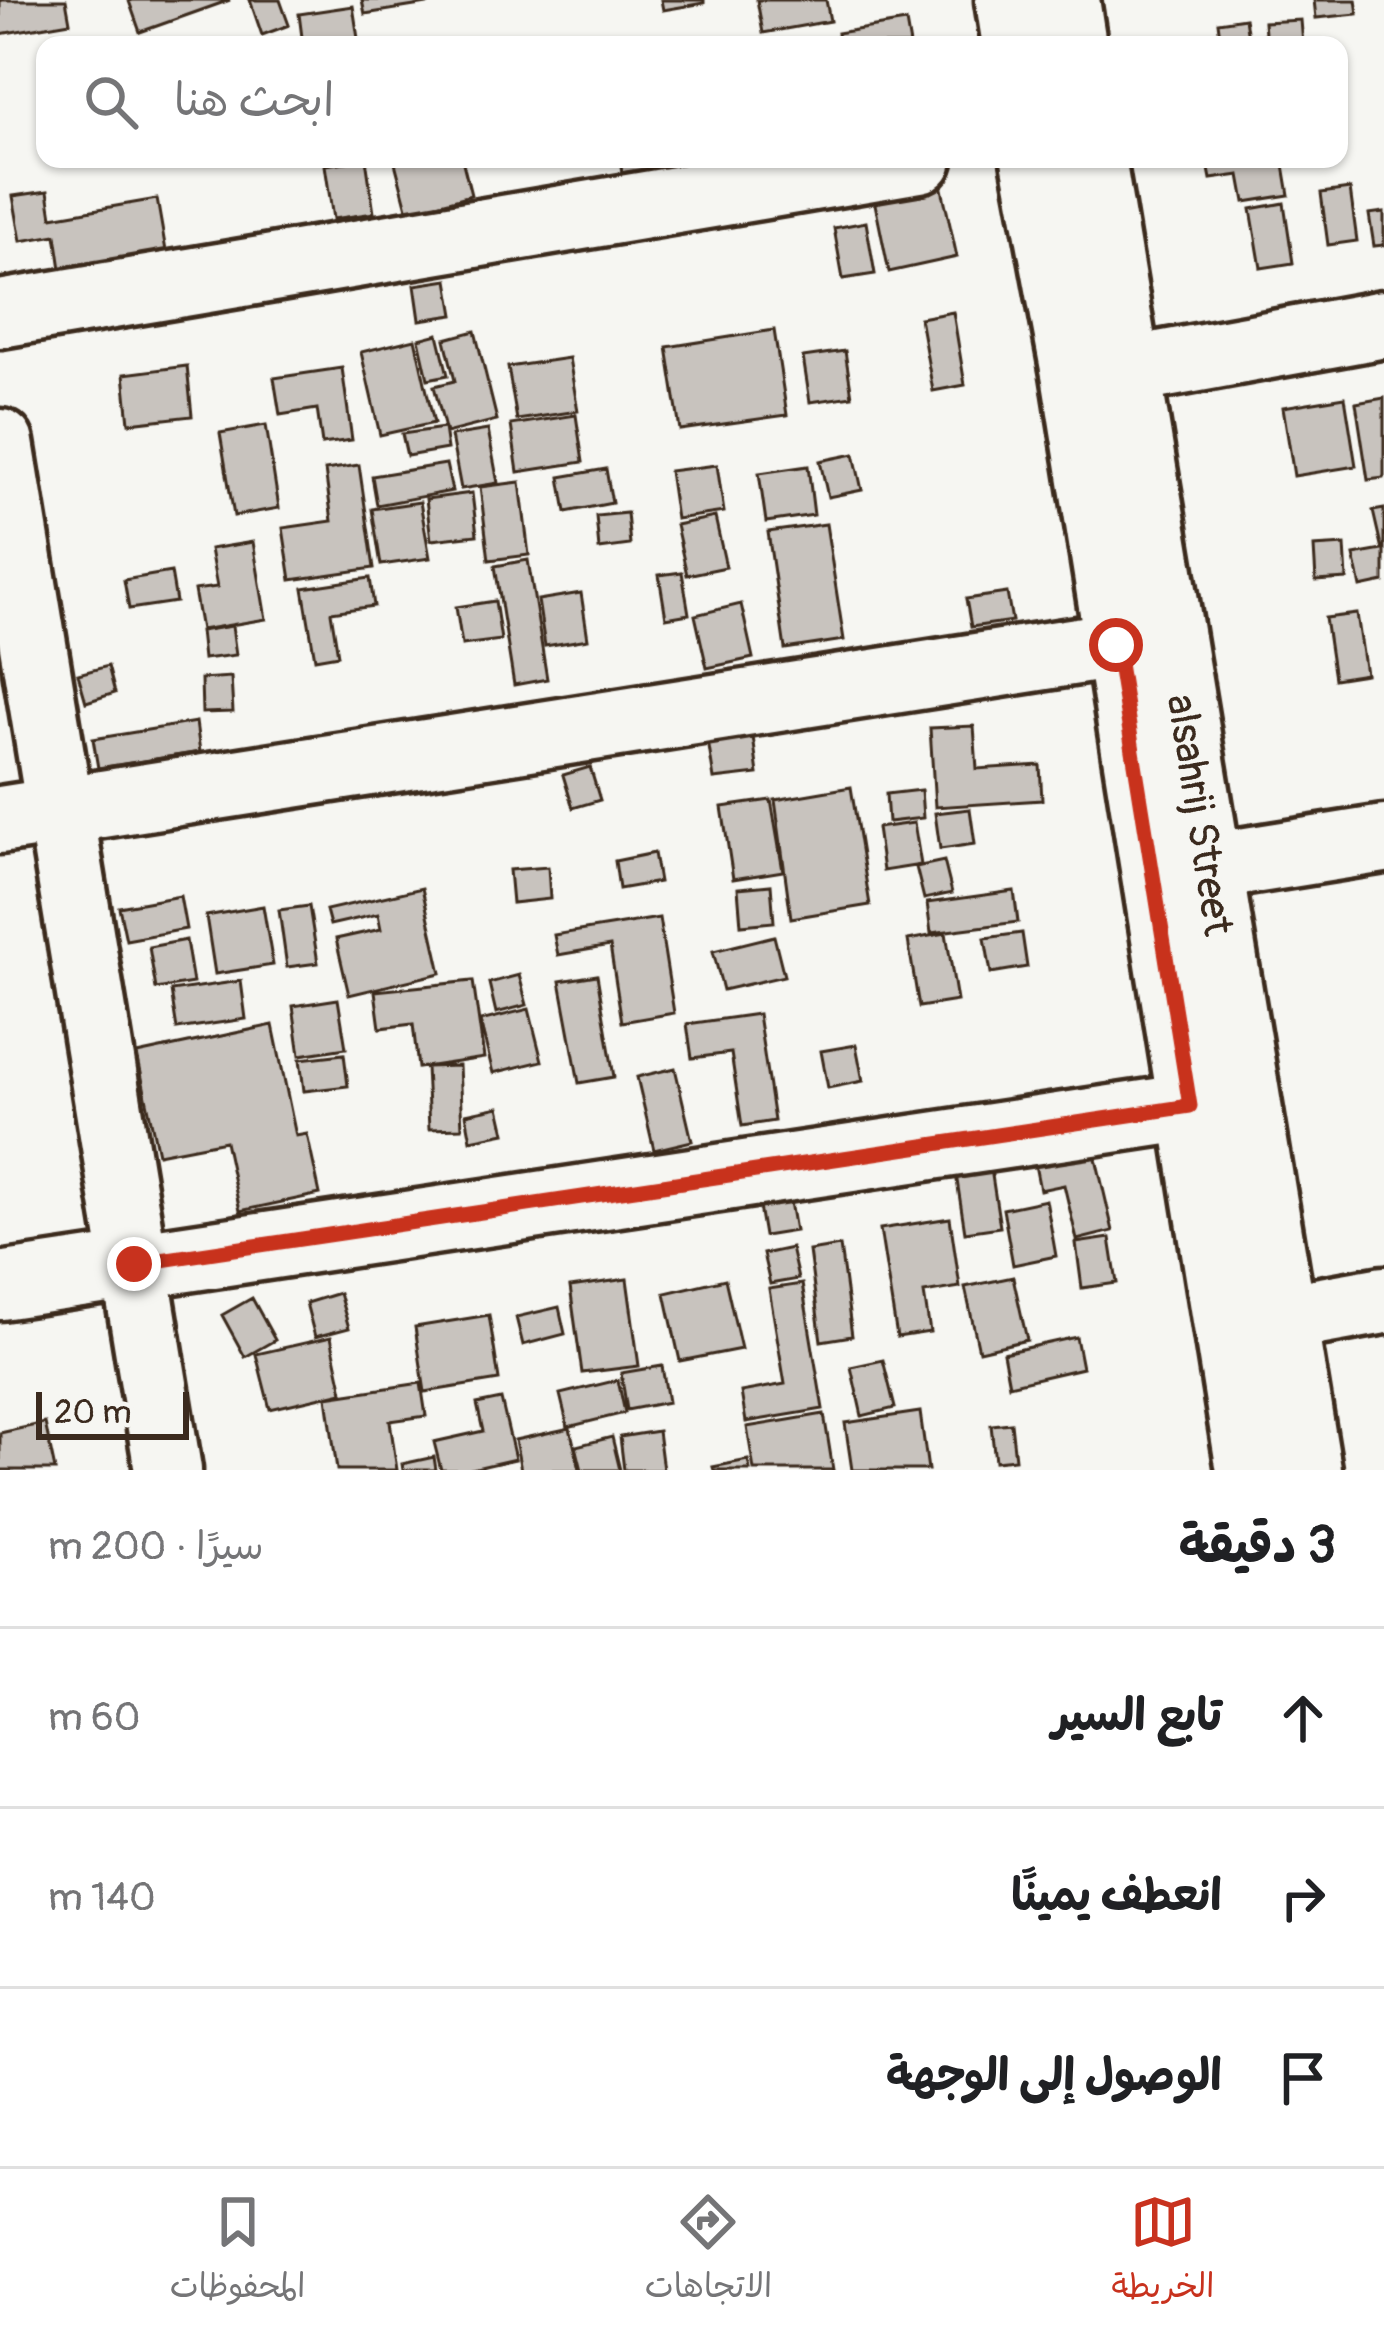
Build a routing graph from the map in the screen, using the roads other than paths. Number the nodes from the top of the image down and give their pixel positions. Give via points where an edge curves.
1 (1009, 0) edge
2 (1066, 0) edge
3 (1015, 36) edge
4 (1072, 36) edge
5 (867, 168) edge
6 (1037, 168) edge
7 (1094, 168) edge
8 (0, 314) edge
9 (1384, 324) edge
10 (1127, 371) junction
11 (0, 443) edge
12 (1116, 645) junction
13 (30, 815) edge
14 (1384, 839) edge
15 (1209, 867) junction
16 (1190, 1106) junction
17 (134, 1264) junction
18 (0, 1286) edge
19 (1384, 1300) edge
20 (1283, 1318) junction
21 (168, 1470) edge
22 (1250, 1470) edge
23 (1308, 1470) edge

1 - 3 street
2 - 4 street
5 - 8 street
6 - 12 street
7 - 10 street, alsahrij Street
9 - 10 street
10 - 15 street, alsahrij Street
11 - 13 street
12 - 13 street
12 - 16 street
13 - 17 street
14 - 15 street
15 - 20 street, alsahrij Street
16 - 17 street
16 - 22 street
17 - 18 street
17 - 21 street
19 - 20 street
20 - 23 street, alsahrij Street

